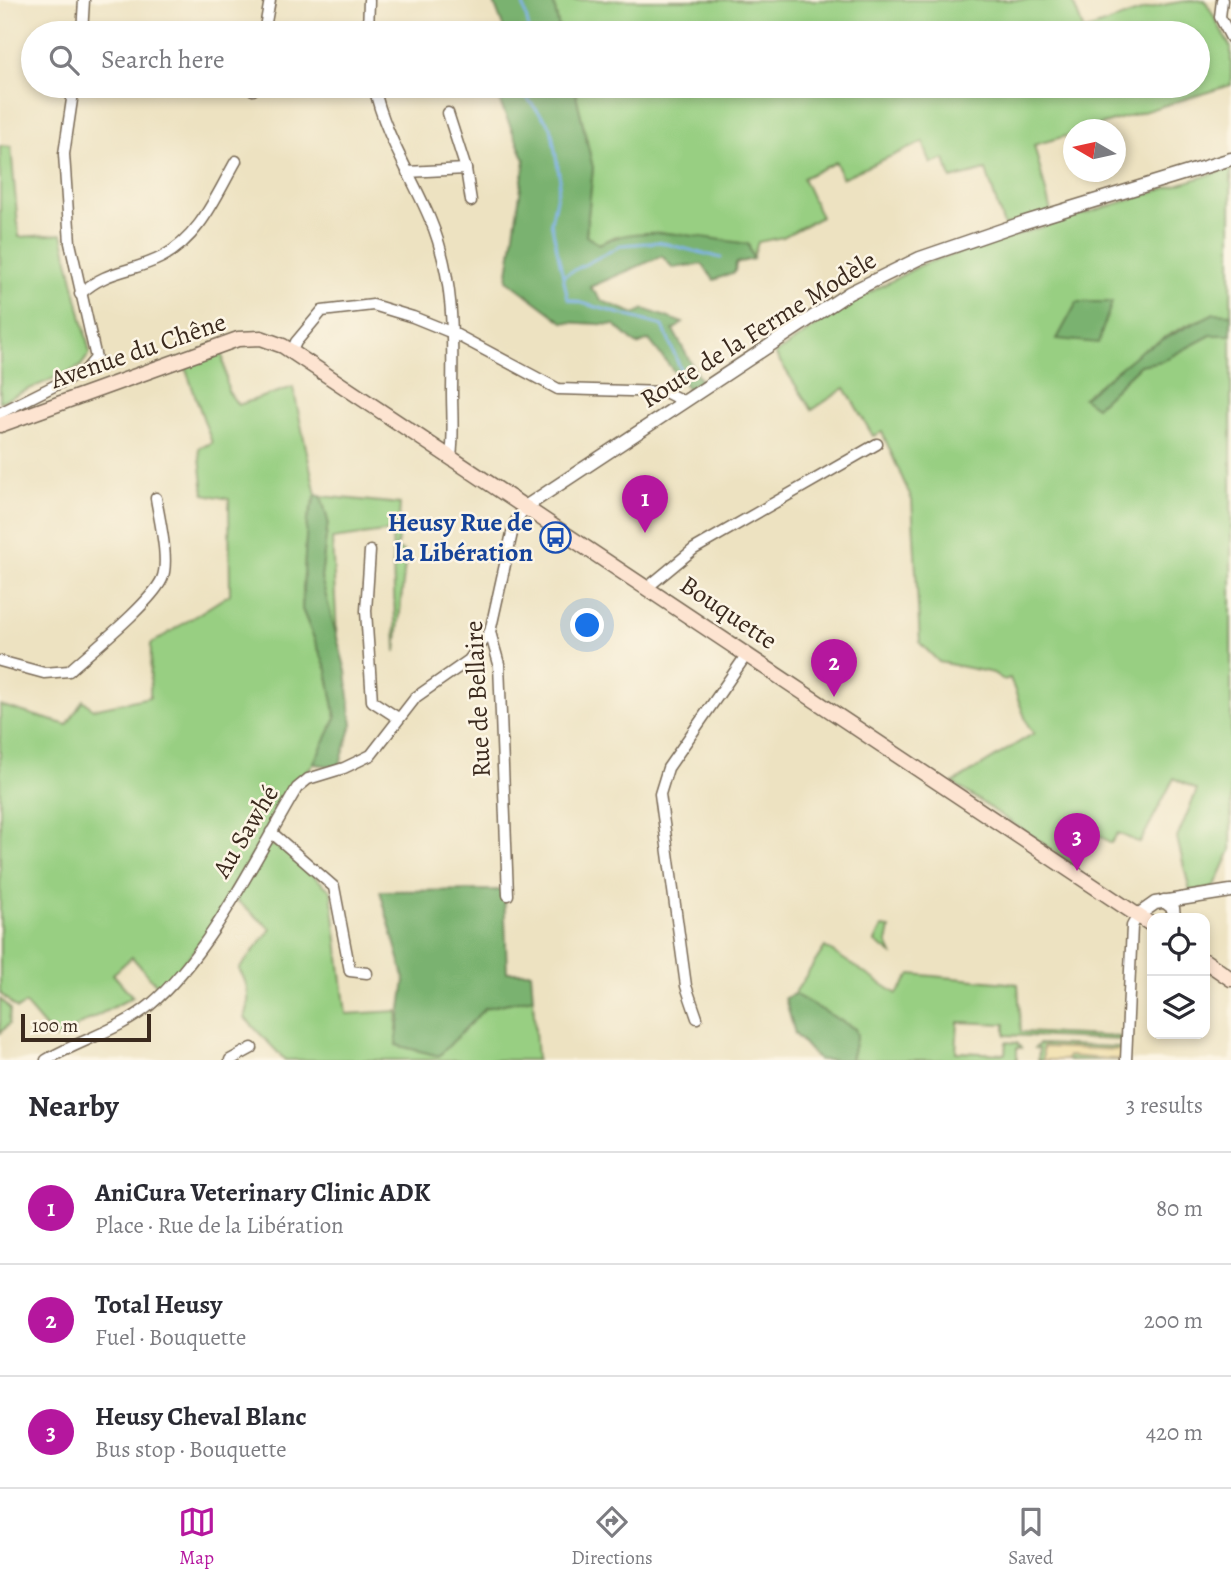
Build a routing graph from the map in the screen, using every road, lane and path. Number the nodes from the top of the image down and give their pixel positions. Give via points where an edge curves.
1 (84, 0) edge
2 (270, 0) edge
3 (369, 0) edge
4 (1222, 0) edge
5 (83, 21) edge
6 (266, 21) edge
7 (368, 21) edge
8 (1231, 38) edge
9 (72, 98) edge
10 (377, 98) edge
11 (448, 113) dead end
12 (1231, 159) edge
13 (236, 161) dead end
14 (466, 169) junction
15 (407, 172) junction
16 (471, 201) dead end
17 (80, 293) junction
18 (455, 334) junction
19 (292, 351) junction
20 (683, 401) junction
21 (0, 413) edge
22 (0, 425) edge
23 (877, 444) dead end
24 (451, 456) junction
25 (156, 498) dead end
26 (525, 507) junction
27 (370, 551) dead end
28 (648, 587) junction
29 (490, 632) junction
30 (747, 654) junction
31 (0, 661) edge
32 (398, 718) junction
33 (271, 832) junction
34 (1231, 891) edge
35 (508, 895) dead end
36 (1188, 900) junction
37 (1164, 901) junction
38 (1173, 913) edge
39 (1176, 913) edge
40 (1138, 915) junction
41 (1147, 921) edge
42 (1210, 964) edge
43 (367, 973) dead end
44 (1231, 979) edge
45 (696, 1018) dead end
46 (252, 1048) dead end
47 (46, 1060) edge
48 (230, 1060) edge
49 (1126, 1060) edge

1 - 5 street
2 - 6 street
3 - 7 street
4 - 8 street via 1220,17
9 - 17 street via 64,163 70,243
10 - 15 street
11 - 14 street
12 - 20 street, Route de la Ferme Modèle via 920,258 849,293
13 - 17 street via 194,234 162,257 107,274
14 - 15 street
14 - 16 street
15 - 18 street via 444,261
17 - 21 street via 95,349 91,366
18 - 19 street via 373,305 354,306 322,311
18 - 20 street via 558,389 665,392
18 - 24 street
19 - 22 main road, Avenue du Chêne via 261,338 239,339
19 - 24 main road, Bouquette
20 - 26 street, Route de la Ferme Modèle
23 - 28 street via 694,549
24 - 26 main road, Bouquette
25 - 31 street via 164,552 162,579 145,600 69,671 44,673
26 - 28 main road, Bouquette
26 - 29 street, Rue de Bellaire via 514,524
27 - 32 street via 366,611 372,701
28 - 30 main road, Bouquette
29 - 32 street, Au Sawhé via 469,660 416,697
29 - 35 street, Rue de Bellaire via 500,676
30 - 40 main road, Bouquette
30 - 45 street via 668,768 660,794 686,986
32 - 33 street, Au Sawhé via 371,755 308,779 297,788
33 - 43 street via 334,887 350,971
33 - 47 street, Au Sawhé via 211,932 166,990 133,1017
34 - 36 street
36 - 37 street
36 - 39 street
37 - 38 street
37 - 40 street via 1145,907
40 - 41 main road, Bouquette
40 - 49 street via 1132,926
42 - 44 main road
46 - 48 street

